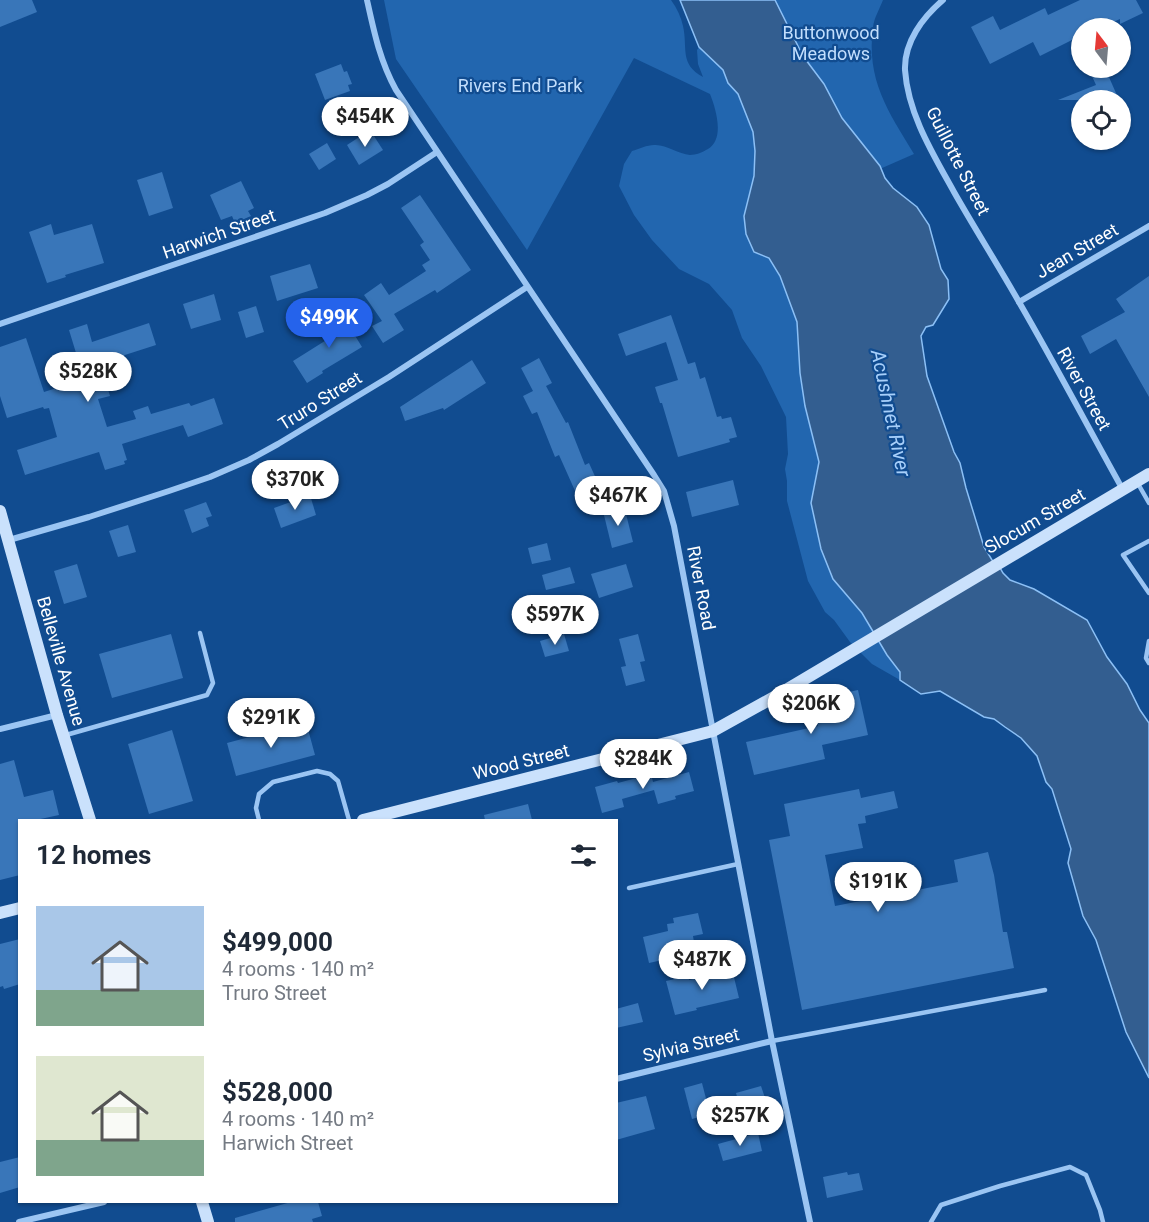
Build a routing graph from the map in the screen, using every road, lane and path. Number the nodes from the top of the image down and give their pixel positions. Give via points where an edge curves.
1 (367, 0) edge
2 (943, 0) edge
3 (437, 152) junction
4 (1149, 226) edge
5 (527, 286) junction
6 (1019, 302) junction
7 (0, 324) edge
8 (1149, 474) edge
9 (1137, 482) junction
10 (1123, 490) junction
11 (1149, 503) edge
12 (0, 511) edge
13 (9, 540) junction
14 (1149, 541) edge
15 (1149, 593) edge
16 (938, 599) joint
17 (200, 633) dead end
18 (1149, 641) edge
19 (1149, 663) edge
20 (57, 715) junction
21 (0, 729) edge
22 (713, 731) junction
23 (64, 736) junction
24 (90, 819) edge
25 (259, 819) edge
26 (349, 819) edge
27 (367, 819) edge
28 (738, 864) junction
29 (629, 888) dead end
30 (18, 908) edge
31 (0, 913) edge
32 (1045, 990) dead end
33 (772, 1041) junction
34 (618, 1078) edge
35 (100, 1203) edge
36 (202, 1203) edge
37 (19, 1222) edge
38 (208, 1222) edge
39 (810, 1222) edge
40 (931, 1222) edge
41 (1103, 1222) edge

1 - 3 street, River Road via 389,77
2 - 6 street, Guillotte Street via 924,18 914,36 905,66 907,83 927,144
3 - 5 street, River Road
3 - 7 street, Harwich Street via 368,195 325,213
4 - 6 street, Jean Street
5 - 13 street, Truro Street via 388,377 249,460 149,498
5 - 22 street, River Road via 664,491
6 - 10 street, River Street
8 - 9 street, Slocum Street
9 - 10 street, Slocum Street
9 - 11 lane
10 - 16 street, Slocum Street
12 - 13 street, Belleville Avenue
13 - 20 street, Belleville Avenue
14 - 15 lane via 1123,555
16 - 22 street, Wood Street
17 - 23 lane via 213,683 207,695
18 - 19 lane
20 - 21 street
20 - 23 street, Belleville Avenue
22 - 27 street, Wood Street
22 - 28 street, River Road
23 - 24 street, Belleville Avenue
25 - 26 lane via 259,794 273,782 317,771 338,781
28 - 29 lane
28 - 33 street, River Road
30 - 31 street
32 - 33 lane
33 - 34 street, Sylvia Street
33 - 39 street, River Road
35 - 37 street
36 - 38 street
40 - 41 lane via 940,1205 1070,1167 1086,1175

